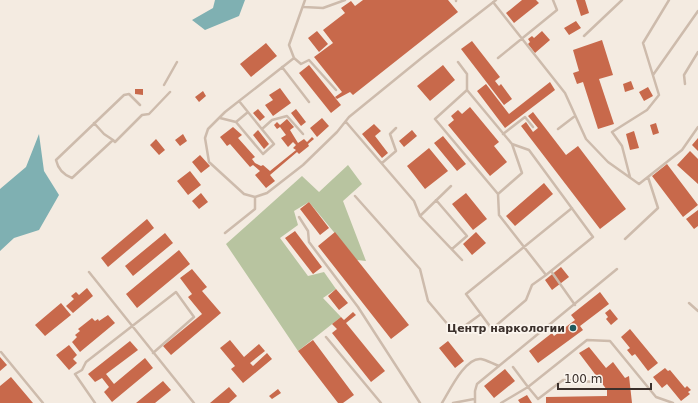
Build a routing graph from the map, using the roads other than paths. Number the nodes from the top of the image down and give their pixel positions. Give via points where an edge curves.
1 (305, 0) edge
2 (345, 0) edge
3 (496, 0) edge
4 (553, 0) edge
5 (622, 0) edge
6 (669, 0) edge
7 (493, 2) junction
8 (304, 7) junction
9 (698, 11) edge
10 (584, 36) dead end
11 (522, 39) junction
12 (698, 52) edge
13 (294, 58) junction
14 (498, 58) dead end
15 (177, 62) dead end
16 (458, 62) dead end
17 (282, 67) junction
18 (653, 76) junction
19 (685, 84) dead end
20 (164, 85) dead end
21 (336, 90) dead end
22 (467, 90) junction
23 (170, 92) dead end
24 (239, 101) junction
25 (309, 102) dead end
26 (140, 105) dead end
27 (248, 112) junction
28 (576, 116) junction
29 (220, 117) junction
30 (236, 122) junction
31 (346, 122) junction
32 (94, 123) junction
33 (533, 127) dead end
34 (698, 127) edge
35 (396, 128) dead end
36 (262, 129) junction
37 (558, 130) dead end
38 (303, 134) dead end
39 (503, 134) junction
40 (113, 140) junction
41 (512, 144) junction
42 (382, 164) junction
43 (630, 177) junction
44 (648, 177) junction
45 (451, 186) dead end
46 (498, 194) junction
47 (354, 196) dead end
48 (255, 197) junction
49 (436, 200) junction
50 (572, 208) junction
51 (420, 216) junction
52 (299, 217) dead end
53 (225, 233) dead end
54 (624, 239) dead end
55 (524, 247) junction
56 (452, 249) junction
57 (462, 260) dead end
58 (617, 269) dead end
59 (551, 271) junction
60 (89, 272) dead end
61 (546, 275) junction
62 (689, 303) dead end
63 (575, 305) junction
64 (698, 311) edge
65 (482, 314) junction
66 (132, 327) junction
67 (326, 337) dead end
68 (1, 352) edge
69 (153, 352) junction
70 (499, 366) junction
71 (514, 367) dead end
72 (595, 382) dead end
73 (528, 386) junction
74 (474, 399) junction
75 (43, 403) edge
76 (95, 403) edge
77 (194, 403) edge
78 (381, 403) edge
79 (420, 403) edge
80 (442, 403) edge
81 (454, 403) edge
82 (475, 403) edge
83 (501, 403) edge
84 (673, 403) edge

1 - 8 lane
2 - 8 lane via 323,8
3 - 7 lane
4 - 11 lane via 557,10
5 - 10 lane
6 - 18 lane via 643,43
7 - 11 lane
7 - 31 lane
8 - 13 lane via 289,45
9 - 18 lane
11 - 14 lane
11 - 28 lane via 565,93
12 - 19 lane via 684,75
13 - 17 lane
13 - 21 lane via 301,64 309,60
15 - 20 lane
16 - 22 lane via 466,74
17 - 24 lane
17 - 25 lane
18 - 43 lane via 659,95 647,110 612,132 622,146
22 - 39 lane
22 - 46 lane via 435,119
23 - 40 lane via 149,114 142,115 115,142
24 - 27 lane
24 - 29 lane
26 - 32 lane via 129,94 124,95
27 - 30 lane
27 - 36 lane
28 - 37 lane
28 - 43 lane via 586,139 608,162
29 - 30 lane
29 - 48 lane via 208,129 204,138 209,162 244,194
30 - 36 lane via 263,154 274,144
31 - 42 lane
31 - 48 lane via 303,165 267,193
32 - 40 lane
32 - 40 lane via 56,160 57,166 66,176 72,178
33 - 39 lane via 525,117
34 - 44 lane via 682,150
35 - 42 lane via 390,134 396,151
36 - 38 lane via 272,120 287,116
39 - 41 lane
41 - 46 lane via 522,173
41 - 50 lane via 529,150
42 - 51 lane via 414,201
43 - 44 lane via 640,184
44 - 54 lane via 658,208
45 - 49 lane
46 - 55 lane via 499,215
47 - 65 lane via 420,269 428,301 455,333
48 - 53 lane via 255,209
49 - 51 lane
49 - 56 lane via 467,236
50 - 55 lane
50 - 59 lane via 593,236
51 - 56 lane
52 - 79 lane via 308,231 309,242 358,307
55 - 61 lane
55 - 65 lane via 466,294
56 - 57 lane
58 - 63 lane
59 - 61 lane
59 - 63 lane
60 - 66 lane
61 - 65 lane via 532,285 526,300 492,328
62 - 64 lane
63 - 70 lane
66 - 69 lane
66 - 69 lane via 176,292 194,317
66 - 76 lane via 86,362 82,370 75,374
67 - 78 lane
68 - 75 lane
69 - 77 lane
70 - 74 lane via 477,384
70 - 80 lane via 480,359 474,360 458,375
71 - 73 lane
72 - 73 lane via 563,380 538,399
73 - 83 lane
73 - 84 lane via 587,340 610,341 656,397
74 - 81 lane
74 - 82 lane

